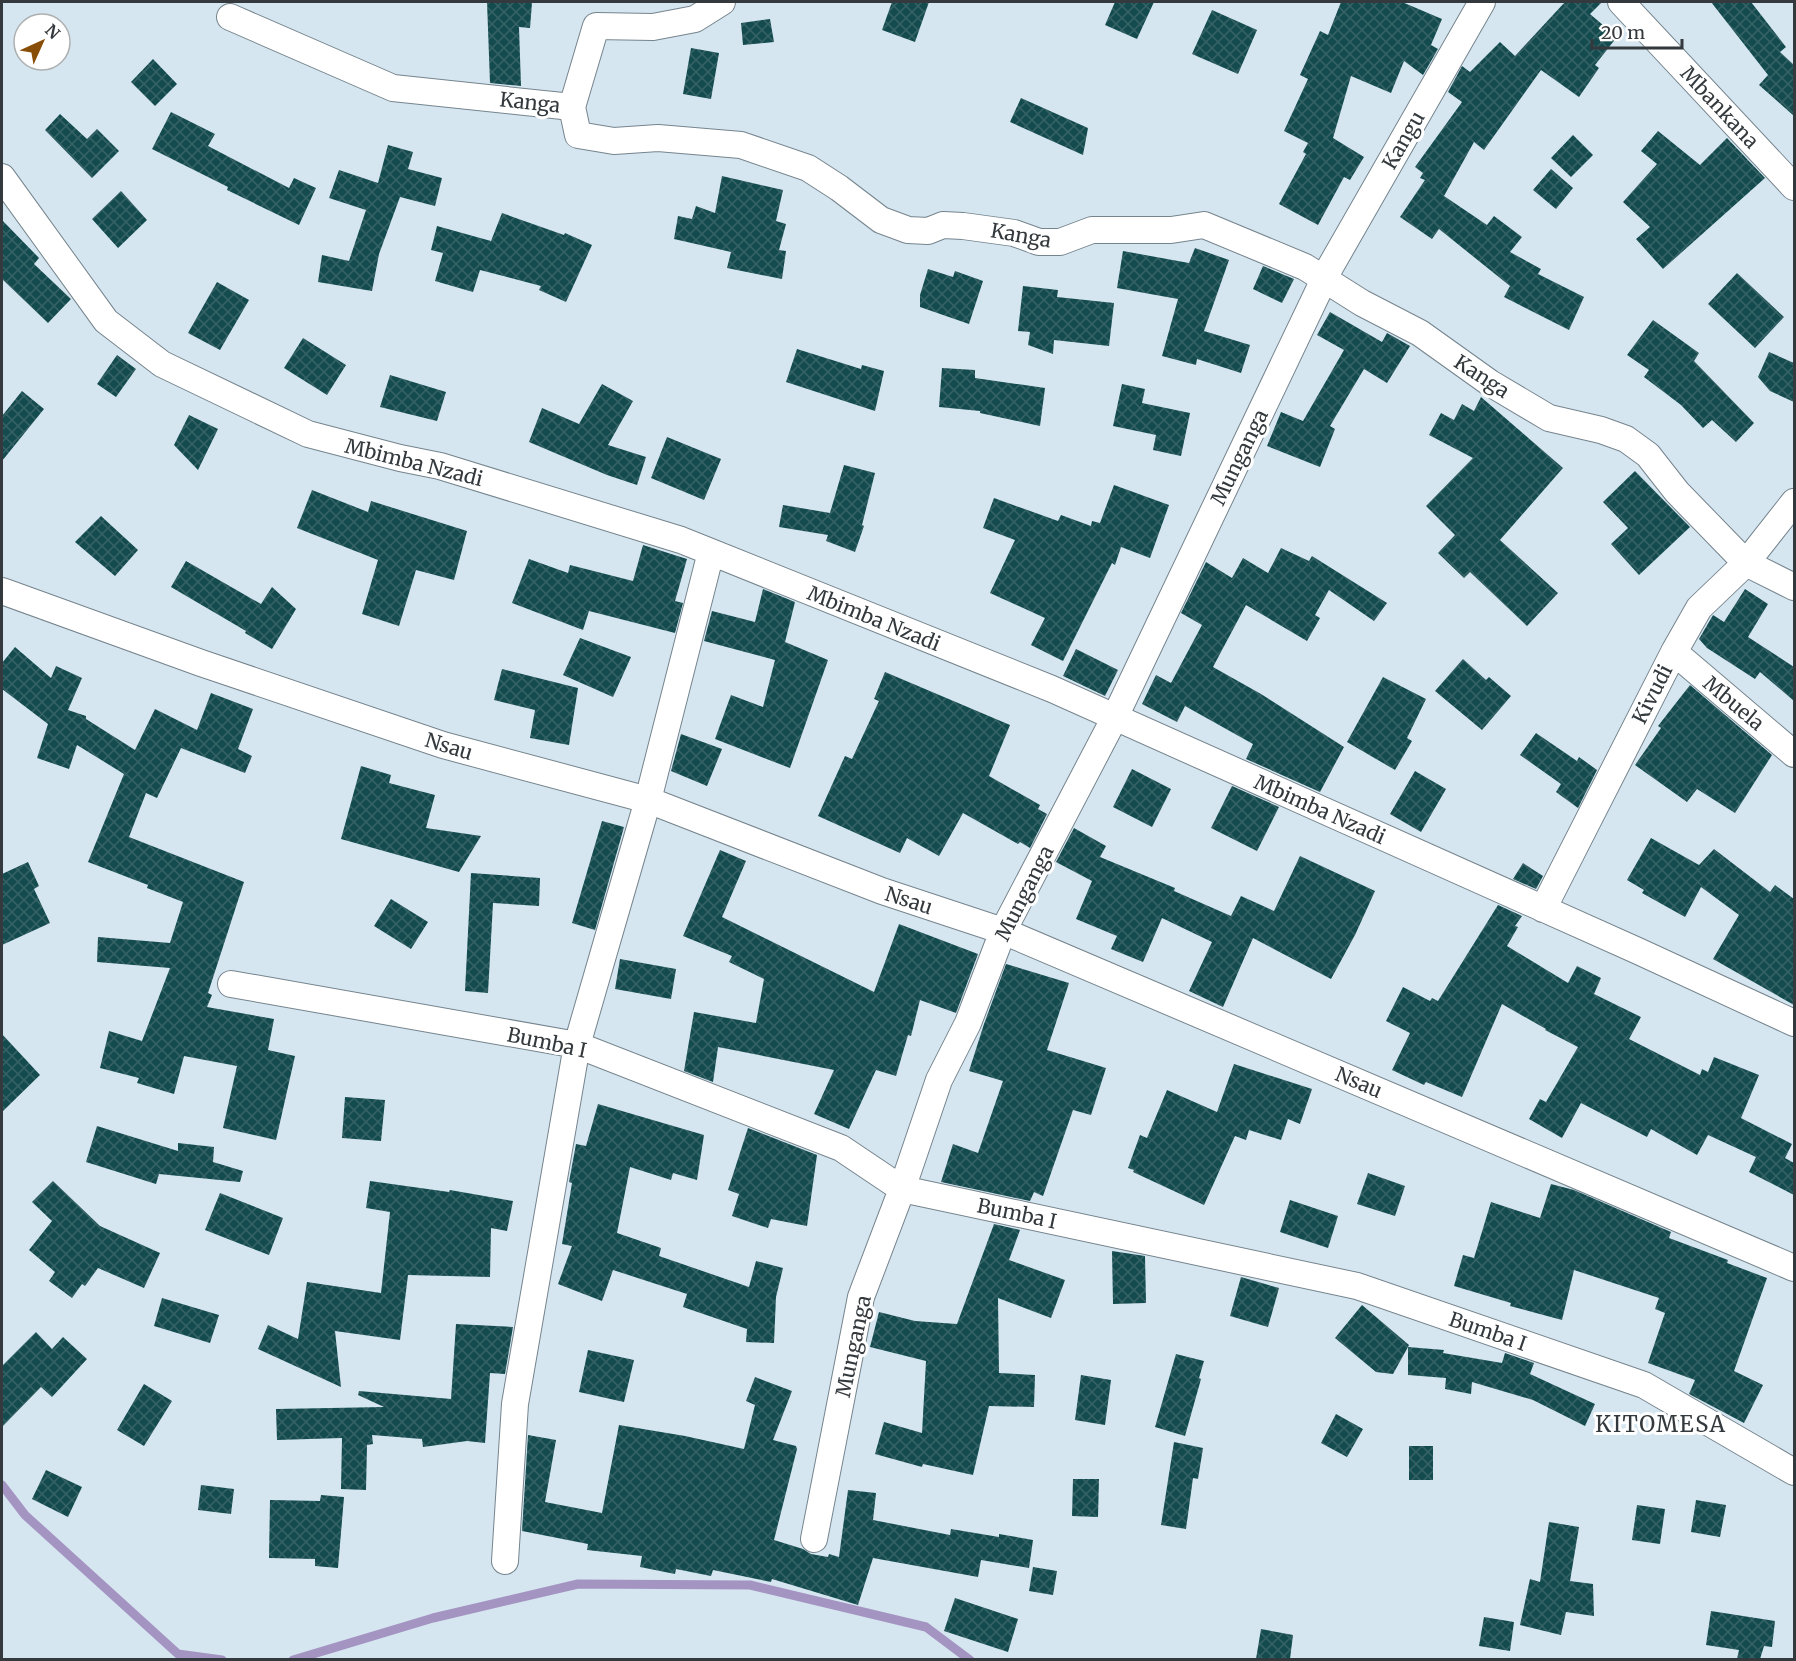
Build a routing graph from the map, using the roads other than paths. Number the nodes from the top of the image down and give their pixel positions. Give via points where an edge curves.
1 (722, 2) edge
2 (1482, 2) edge
3 (1621, 2) edge
4 (231, 17) dead end
5 (572, 107) junction
6 (2, 177) edge
7 (1794, 187) edge
8 (1324, 279) junction
9 (1794, 502) edge
10 (711, 552) junction
11 (1746, 563) junction
12 (1794, 587) edge
13 (2, 591) edge
14 (1674, 652) junction
15 (1115, 717) junction
16 (1794, 754) edge
17 (648, 800) junction
18 (1543, 909) junction
19 (1003, 931) junction
20 (231, 984) dead end
21 (1794, 1023) edge
22 (577, 1045) junction
23 (902, 1189) junction
24 (1794, 1268) edge
25 (1794, 1472) edge
26 (814, 1539) dead end
27 (505, 1561) dead end

1 - 5 street via 695,19 653,27 596,26
2 - 8 street, Kangu
3 - 7 street, Mbankana
4 - 5 street, Kanga via 393,88
5 - 8 street, Kanga via 578,135 614,141 658,138 741,145 808,168 881,220 908,230 963,226 1014,233 1039,242 1060,242 1092,230 1171,230 1204,225 1305,267
6 - 10 street, Mbimba Nzadi via 106,321 162,364 308,434 440,466
8 - 11 street, Kanga via 1420,333 1490,383 1549,418 1626,439 1648,455 1677,492
8 - 15 street, Munganga
9 - 11 street, Kivudi
10 - 15 street, Mbimba Nzadi
10 - 17 street
11 - 12 street, Kanga
11 - 14 street, Kivudi via 1699,608
13 - 17 street, Nsau via 443,745
14 - 16 street, Mbuela
14 - 18 street, Kivudi
15 - 18 street, Mbimba Nzadi
15 - 19 street, Munganga
17 - 19 street, Nsau via 882,891
17 - 22 street
18 - 21 street, Mbimba Nzadi
19 - 23 street, Munganga via 968,1023 939,1080
19 - 24 street, Nsau
20 - 22 street, Bumba I
22 - 23 street, Bumba I via 841,1148
22 - 27 street via 515,1404
23 - 25 street, Bumba I via 1357,1286 1644,1385
23 - 26 street, Munganga via 861,1297

